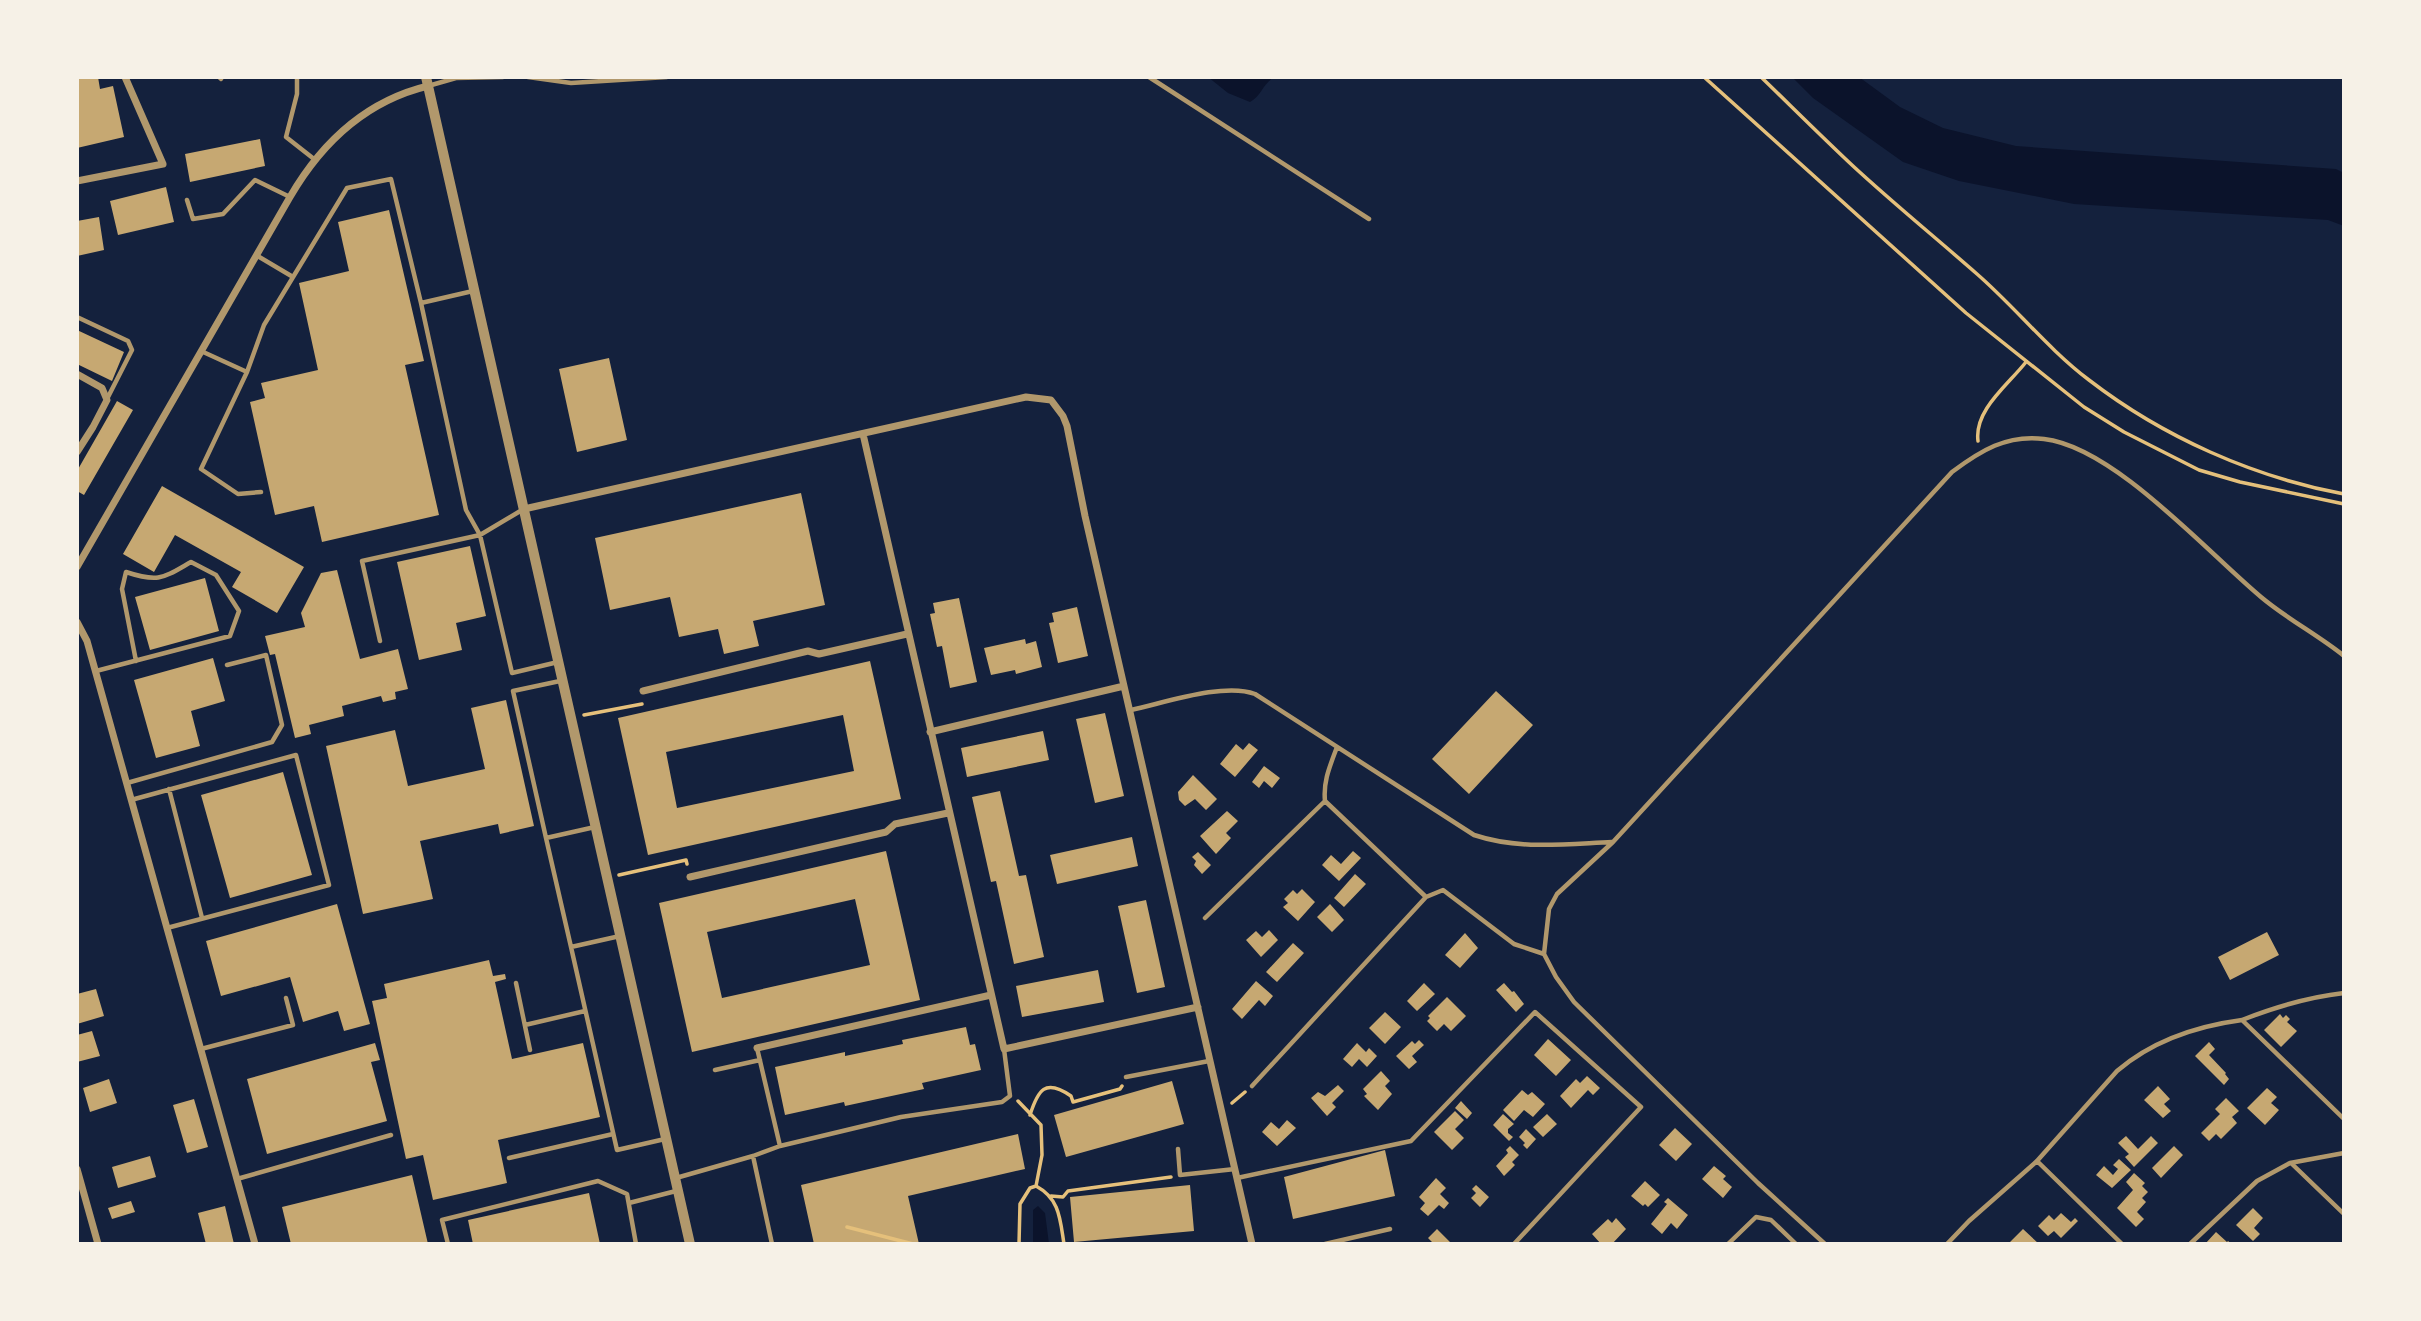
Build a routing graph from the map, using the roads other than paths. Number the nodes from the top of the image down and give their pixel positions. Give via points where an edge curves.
1 (125, 77) edge
2 (297, 77) edge
3 (503, 77) edge
4 (528, 77) edge
5 (667, 77) edge
6 (1149, 77) edge
7 (427, 82) edge
8 (314, 159) junction
9 (77, 181) edge
10 (290, 197) junction
11 (187, 200) dead end
12 (1369, 219) dead end
13 (256, 256) junction
14 (293, 277) junction
15 (474, 290) junction
16 (421, 303) junction
17 (77, 317) edge
18 (201, 351) junction
19 (247, 372) junction
20 (77, 374) edge
21 (107, 400) junction
22 (863, 434) junction
23 (77, 452) edge
24 (261, 492) dead end
25 (524, 509) junction
26 (480, 535) junction
27 (77, 567) edge
28 (77, 622) edge
29 (907, 634) junction
30 (380, 641) dead end
31 (2344, 656) edge
32 (136, 661) junction
33 (559, 662) junction
34 (227, 665) dead end
35 (95, 671) junction
36 (562, 680) junction
37 (1124, 686) junction
38 (643, 691) road end
39 (1131, 710) junction
40 (930, 732) junction
41 (1337, 747) junction
42 (127, 783) junction
43 (169, 789) junction
44 (131, 800) junction
45 (1325, 801) junction
46 (948, 813) junction
47 (595, 827) junction
48 (546, 838) junction
49 (1613, 842) junction
50 (690, 877) road end
51 (1426, 897) junction
52 (202, 918) junction
53 (1205, 918) dead end
54 (167, 928) junction
55 (620, 936) junction
56 (571, 947) junction
57 (1544, 954) junction
58 (516, 983) dead end
59 (2344, 993) edge
60 (991, 995) junction
61 (286, 998) dead end
62 (1198, 1007) junction
63 (585, 1011) junction
64 (2242, 1020) junction
65 (525, 1025) junction
66 (757, 1048) joint
67 (201, 1049) junction
68 (530, 1049) dead end
69 (1004, 1049) junction
70 (760, 1060) junction
71 (1209, 1061) junction
72 (715, 1070) dead end
73 (1126, 1077) road end
74 (1252, 1086) road end
75 (2344, 1119) edge
76 (613, 1134) junction
77 (391, 1135) dead end
78 (666, 1139) junction
79 (780, 1146) junction
80 (1178, 1149) dead end
81 (2344, 1153) edge
82 (753, 1156) junction
83 (509, 1158) dead end
84 (2037, 1161) junction
85 (2291, 1163) junction
86 (77, 1169) edge
87 (1235, 1169) junction
88 (1237, 1178) junction
89 (237, 1179) junction
90 (675, 1179) junction
91 (678, 1191) junction
92 (629, 1203) junction
93 (2344, 1214) edge
94 (1390, 1229) dead end
95 (98, 1244) edge
96 (255, 1244) edge
97 (448, 1244) edge
98 (636, 1244) edge
99 (690, 1244) edge
100 (772, 1244) edge
101 (1252, 1244) edge
102 (1325, 1244) edge
103 (1514, 1244) edge
104 (1728, 1244) edge
105 (1796, 1244) edge
106 (1825, 1244) edge
107 (1947, 1244) edge
108 (2122, 1244) edge
109 (2190, 1244) edge

1 - 9 street via 163,164
2 - 8 lane via 286,136
3 - 7 lane
4 - 5 lane via 572,83
6 - 12 lane
7 - 8 street via 375,106 336,135
7 - 15 street
8 - 10 street
10 - 11 lane via 255,180 223,214 193,219
10 - 13 street
13 - 14 lane
13 - 18 street
14 - 16 lane via 347,188 391,179
14 - 19 lane via 264,325
15 - 16 lane
15 - 25 street
16 - 26 lane via 466,510
17 - 21 lane via 128,341 132,350
18 - 19 lane
18 - 27 street
19 - 24 lane via 201,469 238,494
20 - 21 street via 102,388
21 - 23 street
22 - 25 street
22 - 29 street
22 - 37 street via 1026,397 1051,400 1067,426
25 - 26 lane
25 - 33 street
26 - 30 lane via 362,561
26 - 33 lane via 512,673
28 - 35 street
29 - 38 street via 819,654 808,651
29 - 40 street
31 - 49 lane via 2262,598 2128,480 2091,455 2046,439 2008,440 1952,472
32 - 32 lane via 230,636 239,611 216,575 191,562 161,579 126,572 122,589
32 - 35 lane
33 - 36 street
34 - 42 lane via 266,655 282,725 272,742
35 - 42 street
36 - 47 street
36 - 48 lane via 513,691
37 - 39 street
37 - 40 street
39 - 41 lane via 1224,690 1245,691
39 - 62 street
40 - 46 street
41 - 45 lane via 1326,776
41 - 49 lane via 1474,835 1522,846
42 - 44 street
43 - 44 lane
43 - 52 lane
43 - 52 lane via 296,755 329,885
44 - 54 street
45 - 51 lane
45 - 53 lane
46 - 50 street via 895,824 886,832
46 - 60 street
47 - 48 lane
47 - 55 street
48 - 56 lane
49 - 57 lane via 1557,894 1549,909
51 - 57 lane via 1443,890 1514,944
51 - 74 lane
52 - 54 lane
54 - 67 street
55 - 56 lane
55 - 78 street
56 - 63 lane
57 - 106 lane via 1574,1002
58 - 65 lane
59 - 64 lane
60 - 66 street
60 - 69 street
61 - 67 lane via 293,1025
62 - 69 street
62 - 71 street
63 - 65 lane
63 - 76 lane
64 - 75 lane
64 - 84 lane via 2210,1024 2131,1059
65 - 68 lane
66 - 70 lane
67 - 89 street
69 - 79 lane via 1010,1096 1002,1101 901,1117
70 - 72 lane
70 - 79 lane
71 - 73 lane
71 - 87 street
76 - 78 lane via 617,1150
76 - 83 lane
77 - 89 lane
78 - 90 street
79 - 82 lane
80 - 87 lane via 1180,1175
81 - 85 lane
82 - 90 lane
82 - 100 lane
84 - 107 lane
84 - 108 lane
85 - 93 lane
85 - 109 lane via 2257,1181
86 - 95 street
87 - 88 street
88 - 101 street
88 - 103 lane via 1411,1141 1535,1012 1642,1107
89 - 96 street
90 - 91 street
91 - 92 lane
91 - 99 street
92 - 97 lane via 627,1194 598,1181 442,1220
92 - 98 lane
94 - 102 lane
104 - 105 lane via 1756,1217 1771,1220

